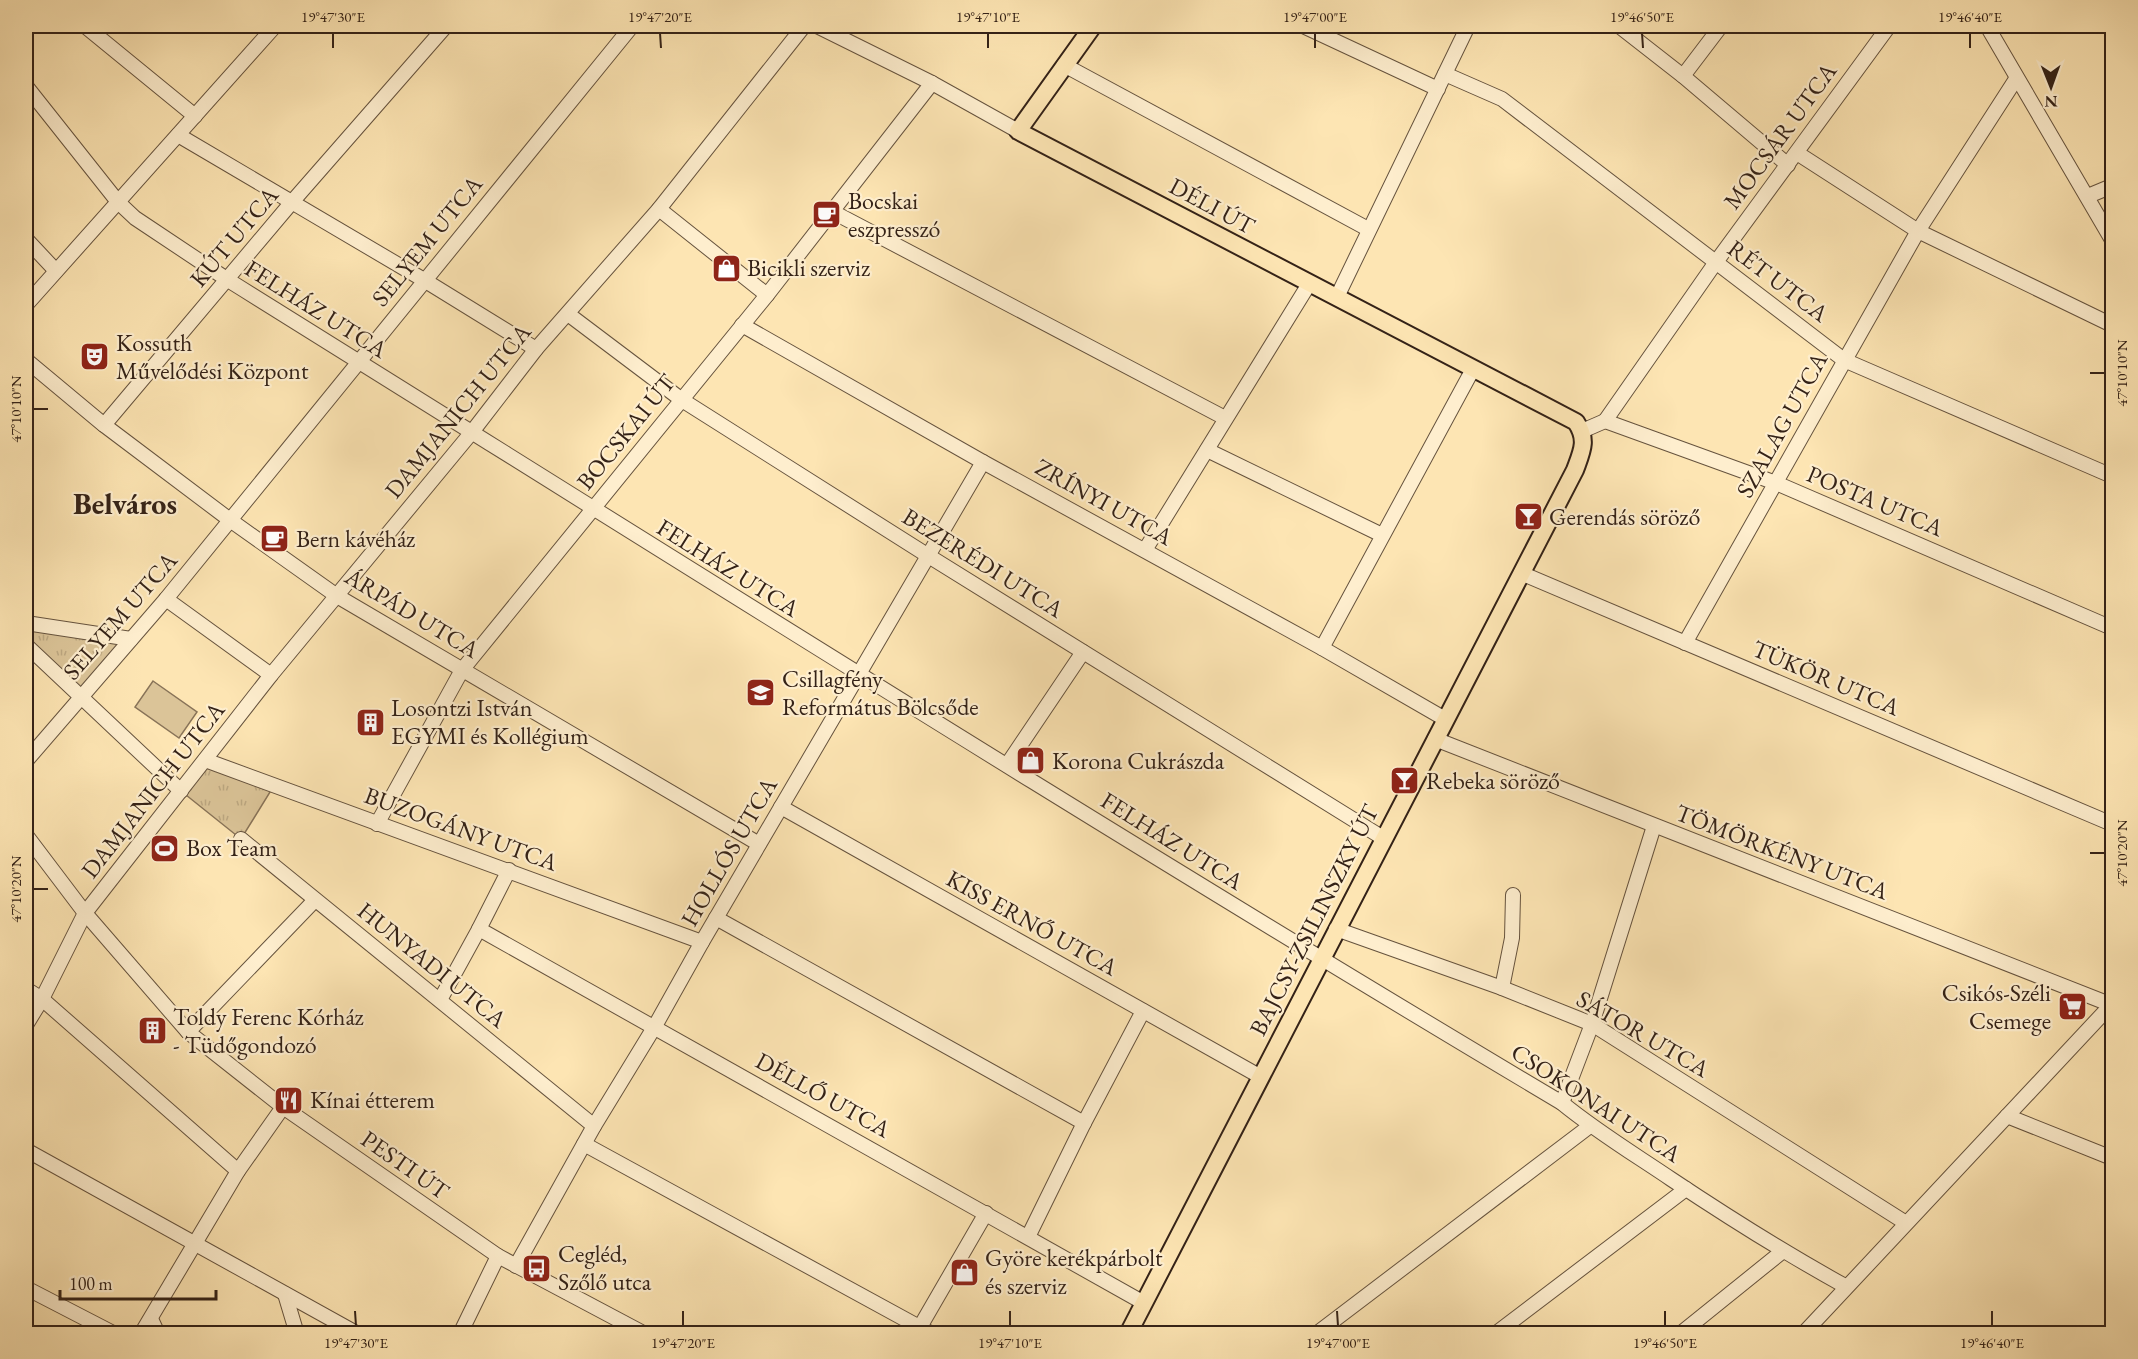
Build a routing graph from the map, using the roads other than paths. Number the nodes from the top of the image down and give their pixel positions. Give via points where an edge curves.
1 (85, 26) edge
2 (255, 26) edge
3 (446, 26) edge
4 (632, 26) edge
5 (804, 26) edge
6 (817, 26) edge
7 (1093, 26) edge
8 (1303, 26) edge
9 (1468, 26) edge
10 (1620, 26) edge
11 (1721, 26) edge
12 (1889, 26) edge
13 (1987, 26) edge
14 (271, 30) edge
15 (1329, 31) edge
16 (1064, 65) junction
17 (1445, 75) junction
18 (1683, 75) junction
19 (2016, 78) junction
20 (932, 83) junction
21 (26, 86) edge
22 (1438, 90) junction
23 (195, 116) junction
24 (1018, 131) junction
25 (178, 135) junction
26 (1797, 153) junction
27 (1788, 165) junction
28 (2112, 186) edge
29 (2088, 196) junction
30 (118, 202) junction
31 (292, 202) junction
32 (659, 209) junction
33 (833, 212) junction
34 (1368, 229) junction
35 (1918, 231) junction
36 (26, 239) edge
37 (2112, 240) edge
38 (1716, 262) junction
39 (56, 271) junction
40 (228, 280) junction
41 (424, 280) junction
42 (1309, 284) junction
43 (767, 295) junction
44 (1337, 297) junction
45 (26, 305) edge
46 (568, 314) junction
47 (742, 325) junction
48 (2112, 325) edge
49 (536, 349) junction
50 (1844, 360) junction
51 (358, 361) junction
52 (30, 363) edge
53 (1473, 369) junction
54 (26, 379) edge
55 (681, 400) junction
56 (1226, 418) junction
57 (1605, 422) junction
58 (104, 424) junction
59 (1582, 430) junction
60 (472, 432) junction
61 (1207, 450) junction
62 (983, 462) junction
63 (2112, 476) edge
64 (1776, 483) junction
65 (592, 510) junction
66 (230, 520) junction
67 (1382, 535) junction
68 (1145, 550) junction
69 (927, 555) junction
70 (1521, 573) junction
71 (337, 596) junction
72 (165, 599) junction
73 (26, 623) edge
74 (2112, 628) edge
75 (130, 639) junction
76 (1685, 643) junction
77 (26, 645) edge
78 (1322, 648) junction
79 (1083, 652) junction
80 (462, 670) junction
81 (271, 675) junction
82 (858, 676) junction
83 (80, 698) junction
84 (1445, 719) junction
85 (1435, 740) junction
86 (26, 760) edge
87 (205, 760) junction
88 (1008, 765) junction
89 (181, 791) junction
90 (781, 807) junction
91 (377, 824) junction
92 (2112, 824) edge
93 (1654, 826) junction
94 (26, 835) edge
95 (1383, 838) junction
96 (241, 839) dead end
97 (759, 844) junction
98 (509, 870) junction
99 (1513, 895) dead end
100 (315, 900) junction
101 (85, 913) junction
102 (716, 918) junction
103 (479, 929) junction
104 (1336, 929) junction
105 (702, 942) junction
106 (1321, 960) junction
107 (1502, 987) junction
108 (26, 989) edge
109 (42, 999) junction
110 (440, 1000) junction
111 (2112, 1004) edge
112 (1143, 1011) junction
113 (1592, 1024) junction
114 (26, 1025) edge
115 (655, 1026) junction
116 (188, 1032) junction
117 (1261, 1077) junction
118 (1562, 1103) junction
119 (283, 1107) junction
120 (2007, 1116) junction
121 (1084, 1122) junction
122 (594, 1126) junction
123 (1590, 1126) junction
124 (584, 1143) junction
125 (26, 1150) edge
126 (2112, 1158) edge
127 (238, 1171) junction
128 (1686, 1189) junction
129 (986, 1213) junction
130 (1906, 1223) junction
131 (1028, 1237) junction
132 (196, 1243) junction
133 (1783, 1251) junction
134 (498, 1256) junction
135 (516, 1266) junction
136 (1845, 1286) junction
137 (26, 1288) edge
138 (285, 1294) junction
139 (1144, 1303) junction
140 (151, 1319) junction
141 (926, 1330) edge
142 (115, 1334) edge
143 (141, 1334) edge
144 (158, 1334) edge
145 (297, 1334) edge
146 (358, 1334) edge
147 (460, 1334) edge
148 (645, 1334) edge
149 (1128, 1334) edge
150 (1316, 1334) edge
151 (1495, 1334) edge
152 (1680, 1334) edge
153 (1803, 1334) edge

1 - 23 street
2 - 14 street
3 - 31 street, KÚT UTCA
4 - 41 street, SELYEM UTCA
5 - 32 street, DAMJANICH UTCA
6 - 20 street, DÉLI ÚT
7 - 16 main road
8 - 15 street
9 - 17 street
10 - 18 street
11 - 18 street
12 - 26 street, MOCSÁR UTCA
13 - 19 street
14 - 23 street
15 - 22 street
16 - 24 main road
16 - 34 street
17 - 22 street
17 - 38 street, RÉT UTCA via 1502,99
18 - 27 street
19 - 29 street
19 - 35 street, SZALAG UTCA
20 - 24 street, DÉLI ÚT
20 - 33 street, BOCSKAI ÚT
21 - 30 street, FELHÁZ UTCA
22 - 34 street
23 - 25 street
24 - 42 main road, DÉLI ÚT
25 - 30 street
25 - 31 street
26 - 27 street, MOCSÁR UTCA
26 - 35 street
27 - 38 street, MOCSÁR UTCA
28 - 29 street
29 - 37 street
30 - 39 street
30 - 40 street, FELHÁZ UTCA via 135,219
31 - 40 street, KÚT UTCA
31 - 41 street
32 - 43 street
32 - 46 street, DAMJANICH UTCA
33 - 43 street, BOCSKAI ÚT
33 - 56 street
34 - 44 street
35 - 48 street
35 - 50 street, SZALAG UTCA
36 - 39 street
38 - 50 street, RÉT UTCA
38 - 57 street, MOCSÁR UTCA
39 - 45 street
40 - 51 street, FELHÁZ UTCA
40 - 58 street, KÚT UTCA
41 - 49 street
41 - 51 street, SELYEM UTCA
42 - 44 main road, DÉLI ÚT
42 - 56 street
43 - 47 street, BOCSKAI ÚT
44 - 53 main road, DÉLI ÚT
46 - 49 street, DAMJANICH UTCA
46 - 55 street, BEZERÉDI UTCA
47 - 55 street, BOCSKAI ÚT
47 - 62 street, ZRÍNYI UTCA
49 - 60 street, DAMJANICH UTCA
50 - 63 street, RÉT UTCA
50 - 64 street, SZALAG UTCA
51 - 60 street, FELHÁZ UTCA
51 - 66 street, SELYEM UTCA
52 - 54 street
52 - 58 street, ÁRPÁD UTCA
53 - 59 main road, DÉLI ÚT via 1576,422
53 - 67 street
55 - 65 street, BOCSKAI ÚT
55 - 69 street, BEZERÉDI UTCA
56 - 61 street
57 - 59 street
57 - 64 street, POSTA UTCA
58 - 66 street, ÁRPÁD UTCA
59 - 70 main road, BAJCSY-ZSILINSZKY ÚT via 1584,442 1575,470
60 - 65 street, FELHÁZ UTCA
60 - 71 street, DAMJANICH UTCA
61 - 67 street
61 - 68 street
62 - 68 street, ZRÍNYI UTCA
62 - 69 street, HOLLÓS UTCA
64 - 74 street, POSTA UTCA
64 - 76 street, SZALAG UTCA
65 - 80 street, BOCSKAI ÚT
65 - 82 street, FELHÁZ UTCA
66 - 71 street, ÁRPÁD UTCA
66 - 72 street, SELYEM UTCA
67 - 78 street
68 - 78 street, ZRÍNYI UTCA
69 - 79 street, BEZERÉDI UTCA
69 - 82 street, HOLLÓS UTCA
70 - 76 street, TÜKÖR UTCA
70 - 84 main road, BAJCSY-ZSILINSZKY ÚT
71 - 80 street, ÁRPÁD UTCA
71 - 81 street, DAMJANICH UTCA
72 - 75 street, SELYEM UTCA
72 - 81 street
73 - 75 street
75 - 83 street, SELYEM UTCA
76 - 92 street, TÜKÖR UTCA
77 - 83 street
78 - 84 street, ZRÍNYI UTCA
79 - 88 street
79 - 95 street, BEZERÉDI UTCA
80 - 91 street, BOCSKAI ÚT
80 - 97 street, ÁRPÁD UTCA
81 - 87 street, DAMJANICH UTCA
82 - 88 street, FELHÁZ UTCA
82 - 90 street, HOLLÓS UTCA
83 - 86 street, SELYEM UTCA
83 - 89 street
84 - 85 main road, BAJCSY-ZSILINSZKY ÚT
85 - 93 street, TÖMÖRKÉNY UTCA
85 - 95 main road, BAJCSY-ZSILINSZKY ÚT
87 - 89 street, DAMJANICH UTCA
87 - 91 street, BUZOGÁNY UTCA
88 - 106 street, FELHÁZ UTCA
89 - 101 street, DAMJANICH UTCA
90 - 97 street, HOLLÓS UTCA
90 - 112 street, KISS ERNŐ UTCA
91 - 98 street, BUZOGÁNY UTCA
93 - 111 street, TÖMÖRKÉNY UTCA
93 - 113 street
94 - 101 street, PESTI ÚT
95 - 104 main road, BAJCSY-ZSILINSZKY ÚT
96 - 100 street, HUNYADI UTCA
97 - 102 street, HOLLÓS UTCA
98 - 103 street
98 - 105 street, BUZOGÁNY UTCA
99 - 107 street via 1512,938
100 - 110 street, HUNYADI UTCA
100 - 116 street
101 - 109 street, DAMJANICH UTCA
101 - 116 street, PESTI ÚT
102 - 105 street, HOLLÓS UTCA
102 - 121 street
103 - 110 street
103 - 115 street, DÉLLŐ UTCA
104 - 106 main road, BAJCSY-ZSILINSZKY ÚT
104 - 107 street, SÁTOR UTCA
105 - 115 street, HOLLÓS UTCA
106 - 117 main road, BAJCSY-ZSILINSZKY ÚT
106 - 118 street, CSOKONAI UTCA
107 - 113 street, SÁTOR UTCA
108 - 109 street
109 - 114 street, DAMJANICH UTCA
109 - 127 street
110 - 122 street, HUNYADI UTCA
111 - 120 street
112 - 117 street, KISS ERNŐ UTCA
112 - 121 street
113 - 118 street
113 - 130 street, SÁTOR UTCA
115 - 122 street, HOLLÓS UTCA
115 - 129 street, DÉLLŐ UTCA
116 - 119 street, PESTI ÚT
117 - 139 main road, BAJCSY-ZSILINSZKY ÚT
118 - 123 street, CSOKONAI UTCA
119 - 127 street
119 - 134 street, PESTI ÚT
120 - 126 street
120 - 130 street
121 - 131 street
122 - 124 street, HOLLÓS UTCA
123 - 128 street, CSOKONAI UTCA
123 - 150 street
124 - 135 street, HOLLÓS UTCA
124 - 141 street
125 - 132 street
127 - 132 street
128 - 133 street, CSOKONAI UTCA
128 - 151 street
129 - 131 street, DÉLLŐ UTCA
129 - 141 street
130 - 136 street
131 - 139 street, DÉLLŐ UTCA
132 - 138 street
132 - 140 street
133 - 136 street, CSOKONAI UTCA
133 - 152 street
134 - 135 street, PESTI ÚT
134 - 147 street
135 - 148 street, PESTI ÚT
136 - 153 street
137 - 142 street
138 - 145 street
138 - 146 street
139 - 149 main road, BAJCSY-ZSILINSZKY ÚT
140 - 143 street
140 - 144 street

